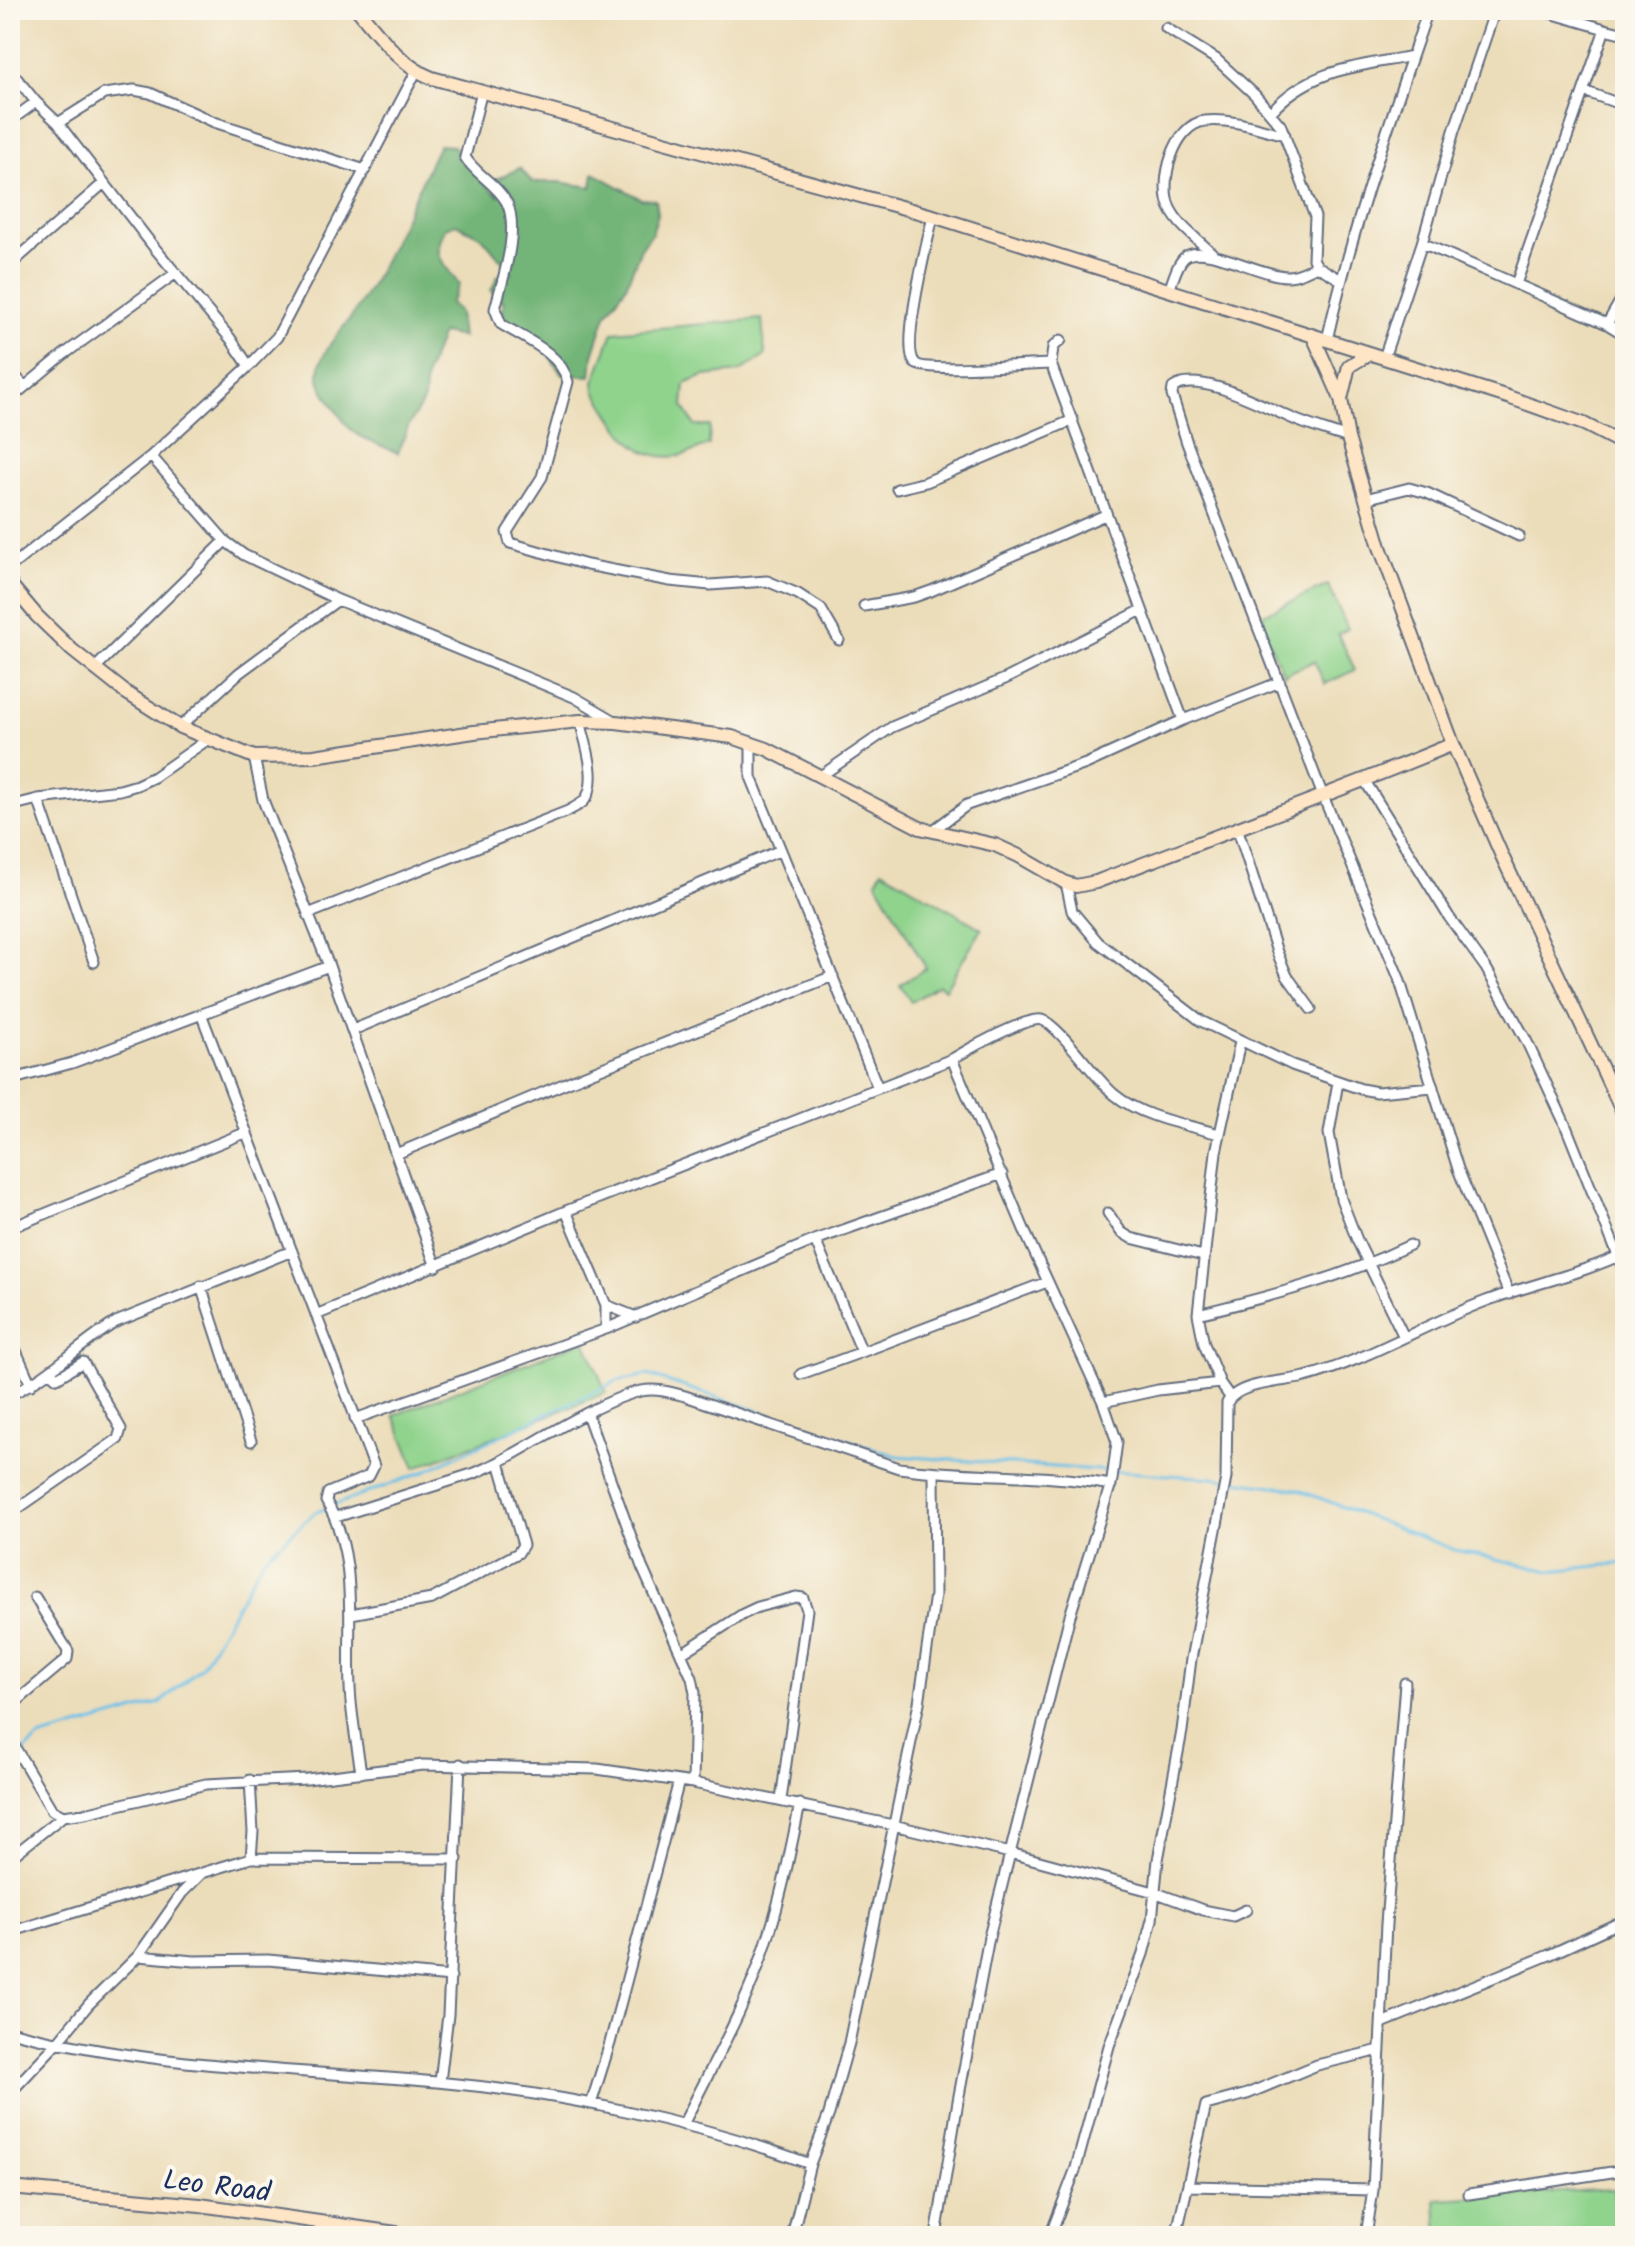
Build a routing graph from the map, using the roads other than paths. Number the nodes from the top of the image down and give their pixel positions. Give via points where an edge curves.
1 (358, 10) edge
2 (1428, 10) edge
3 (1495, 10) edge
4 (1540, 10) edge
5 (1166, 28) dead end
6 (1605, 29) junction
7 (1625, 34) edge
8 (1412, 56) junction
9 (10, 70) edge
10 (416, 72) junction
11 (482, 91) junction
12 (1584, 91) junction
13 (36, 102) junction
14 (1625, 106) edge
15 (1271, 112) junction
16 (10, 121) edge
17 (58, 123) junction
18 (1285, 135) junction
19 (365, 170) junction
20 (104, 183) junction
21 (933, 216) junction
22 (1422, 243) junction
23 (1213, 254) junction
24 (10, 265) edge
25 (1317, 266) junction
26 (176, 273) junction
27 (1341, 280) junction
28 (1516, 284) junction
29 (1169, 290) junction
30 (1625, 293) edge
31 (1607, 324) junction
32 (1625, 335) edge
33 (1313, 336) junction
34 (1061, 340) dead end
35 (1327, 340) junction
36 (1369, 354) junction
37 (1384, 358) junction
38 (1051, 364) junction
39 (249, 366) junction
40 (10, 370) edge
41 (24, 386) junction
42 (10, 399) edge
43 (1341, 399) junction
44 (1073, 420) junction
45 (1348, 438) junction
46 (1625, 445) edge
47 (151, 456) junction
48 (897, 489) dead end
49 (1365, 499) junction
50 (1105, 515) junction
51 (1519, 536) dead end
52 (225, 541) junction
53 (10, 567) edge
54 (10, 584) edge
55 (338, 600) junction
56 (864, 606) dead end
57 (1140, 611) junction
58 (839, 640) dead end
59 (94, 669) junction
60 (1280, 682) junction
61 (1183, 720) junction
62 (580, 721) junction
63 (616, 722) junction
64 (180, 727) junction
65 (207, 740) junction
66 (751, 742) junction
67 (1453, 744) junction
68 (254, 757) junction
69 (819, 777) junction
70 (1365, 781) junction
71 (1323, 796) junction
72 (38, 799) junction
73 (10, 806) edge
74 (1237, 827) junction
75 (932, 831) junction
76 (781, 850) junction
77 (1066, 883) junction
78 (308, 914) junction
79 (94, 962) dead end
80 (329, 966) junction
81 (833, 976) junction
82 (1311, 1009) dead end
83 (202, 1016) junction
84 (353, 1030) junction
85 (1240, 1042) junction
86 (952, 1059) junction
87 (10, 1080) edge
88 (1338, 1082) junction
89 (1433, 1087) junction
90 (878, 1088) junction
91 (1625, 1117) edge
92 (247, 1132) junction
93 (1219, 1134) junction
94 (396, 1154) junction
95 (1002, 1174) junction
96 (566, 1211) junction
97 (1108, 1213) dead end
98 (10, 1228) edge
99 (815, 1240) junction
100 (1410, 1245) dead end
101 (292, 1251) junction
102 (1622, 1255) edge
103 (1203, 1256) junction
104 (1370, 1265) junction
105 (436, 1267) junction
106 (1625, 1273) edge
107 (1047, 1282) junction
108 (201, 1286) junction
109 (1509, 1294) junction
110 (606, 1305) junction
111 (1198, 1314) junction
112 (316, 1315) junction
113 (636, 1317) junction
114 (606, 1329) junction
115 (10, 1337) edge
116 (1404, 1337) junction
117 (862, 1352) junction
118 (50, 1372) junction
119 (801, 1374) dead end
120 (1220, 1383) junction
121 (31, 1385) junction
122 (10, 1395) edge
123 (1230, 1397) junction
124 (1103, 1402) junction
125 (587, 1414) junction
126 (355, 1419) junction
127 (251, 1441) dead end
128 (499, 1462) junction
129 (934, 1473) junction
130 (1112, 1483) junction
131 (331, 1509) junction
132 (10, 1514) edge
133 (35, 1597) dead end
134 (351, 1614) junction
135 (681, 1654) junction
136 (1405, 1683) dead end
137 (10, 1707) edge
138 (10, 1739) edge
139 (460, 1764) junction
140 (361, 1773) junction
141 (250, 1780) junction
142 (679, 1781) junction
143 (693, 1783) junction
144 (781, 1800) junction
145 (800, 1804) junction
146 (63, 1816) junction
147 (893, 1825) junction
148 (1010, 1853) junction
149 (10, 1858) edge
150 (251, 1858) junction
151 (457, 1859) junction
152 (202, 1873) junction
153 (1154, 1892) junction
154 (1246, 1910) dead end
155 (1625, 1920) edge
156 (10, 1932) edge
157 (138, 1956) junction
158 (451, 1977) junction
159 (1382, 2023) junction
160 (10, 2031) edge
161 (57, 2043) junction
162 (1380, 2050) junction
163 (440, 2082) junction
164 (10, 2093) edge
165 (591, 2104) junction
166 (683, 2125) junction
167 (810, 2164) junction
168 (1625, 2170) edge
169 (1189, 2186) junction
170 (10, 2188) edge
171 (1373, 2190) junction
172 (1469, 2194) dead end
173 (417, 2236) edge
174 (792, 2236) edge
175 (936, 2236) edge
176 (1050, 2236) edge
177 (1176, 2236) edge
178 (1366, 2236) edge

1 - 10 street
2 - 8 street
3 - 22 street
4 - 6 street
5 - 15 street via 1216,59
6 - 7 street
6 - 12 street
8 - 15 street via 1317,76
8 - 27 street
9 - 13 street
10 - 11 street
10 - 19 street
11 - 21 street
11 - 58 street via 464,151 467,161 507,203 511,218 496,317 555,358 568,382 542,477 507,532 510,543 670,581 767,581 821,609
12 - 14 street
12 - 28 street
13 - 16 street
13 - 17 street
15 - 18 street
17 - 19 street via 104,94 134,90 214,122
17 - 20 street
18 - 23 street via 1207,121 1180,135 1166,183 1168,204
18 - 25 street via 1315,217 1311,249
19 - 39 street via 277,337
20 - 24 street
20 - 26 street
21 - 29 street
21 - 38 street via 911,321 915,364
22 - 28 street
22 - 37 street
23 - 25 street via 1273,275 1296,275
23 - 29 street via 1183,258
25 - 27 street
26 - 39 street
26 - 41 street
27 - 35 street
28 - 31 street
29 - 33 street
30 - 31 street
31 - 32 street
33 - 35 street
33 - 43 street
34 - 38 street via 1053,347
35 - 36 street
36 - 37 street
36 - 43 street via 1349,366
37 - 46 street via 1548,411
38 - 44 street
39 - 47 street
40 - 41 street
41 - 42 street
43 - 45 street
44 - 48 street via 926,482
44 - 50 street
45 - 49 street
45 - 60 street via 1205,384 1173,388 1187,443
47 - 52 street
47 - 53 street
49 - 51 street via 1409,488
49 - 67 street
50 - 56 street via 931,591
50 - 57 street
52 - 55 street
52 - 59 street
54 - 59 street
55 - 63 street via 574,697
55 - 64 street via 250,665
57 - 61 street
57 - 69 street via 1007,678 892,727
59 - 64 street
60 - 61 street
60 - 71 street
61 - 75 street via 1063,773 967,805
62 - 63 street
62 - 68 street via 314,756
62 - 78 street via 590,763 590,791 583,803
63 - 66 street
64 - 65 street
65 - 68 street
65 - 72 street via 137,785
66 - 69 street
66 - 76 street via 751,777
67 - 70 street
67 - 91 street
68 - 78 street via 263,800
69 - 75 street
70 - 71 street
70 - 102 street via 1486,968 1526,1040
71 - 74 street
71 - 89 street via 1399,978
72 - 73 street
72 - 79 street
74 - 77 street via 1096,882
74 - 82 street via 1277,952
75 - 77 street via 995,845
76 - 81 street
76 - 84 street
77 - 85 street via 1072,911 1098,942 1201,1021
78 - 80 street
80 - 83 street
80 - 84 street
81 - 90 street
81 - 94 street
83 - 87 street
83 - 92 street
84 - 94 street
85 - 88 street
85 - 93 street
86 - 90 street
86 - 93 street via 1029,1022 1045,1021 1127,1105
86 - 95 street
88 - 89 street via 1377,1092
88 - 104 street via 1329,1122 1332,1155 1346,1217
89 - 109 street via 1462,1180
90 - 96 street
92 - 98 street
92 - 101 street
93 - 103 street
94 - 105 street
95 - 99 street
95 - 107 street
96 - 105 street
96 - 110 street
97 - 103 street via 1131,1238
99 - 113 street
99 - 117 street
100 - 104 street
101 - 108 street
101 - 112 street
102 - 106 street
102 - 109 street
103 - 111 street
104 - 111 street
104 - 116 street
105 - 112 street
107 - 117 street
107 - 124 street
108 - 118 street via 116,1322
108 - 127 street
109 - 116 street
110 - 113 street
110 - 114 street
111 - 120 street
112 - 126 street
113 - 114 street
114 - 126 street
115 - 121 street
116 - 123 street via 1339,1366 1246,1388
117 - 119 street
118 - 121 street
118 - 132 street via 57,1378 83,1362 121,1434
120 - 123 street
120 - 124 street
121 - 122 street
123 - 153 street via 1226,1478
124 - 130 street via 1117,1442
125 - 128 street
125 - 129 street via 640,1391 665,1391 899,1468
125 - 135 street via 642,1567
126 - 131 street via 373,1472 328,1493
128 - 131 street via 475,1473
128 - 134 street via 521,1551 432,1599
129 - 130 street
129 - 147 street via 935,1595
130 - 148 street via 1069,1619
131 - 134 street via 344,1545
133 - 137 street via 68,1651 67,1659
134 - 140 street via 350,1689
135 - 143 street via 695,1693
135 - 144 street via 758,1607 803,1598
136 - 159 street
138 - 146 street via 52,1810
139 - 140 street
139 - 142 street via 597,1769
139 - 151 street
140 - 141 street
141 - 146 street via 206,1784
141 - 150 street
142 - 143 street
142 - 165 street
143 - 144 street
144 - 145 street
145 - 147 street
145 - 166 street via 765,1950
146 - 149 street
147 - 148 street
147 - 167 street via 849,2043
148 - 153 street
148 - 175 street via 973,2015
150 - 151 street
150 - 152 street
151 - 158 street
152 - 156 street
152 - 157 street
153 - 154 street via 1233,1916
153 - 176 street via 1143,1954 1116,2021 1076,2168
155 - 159 street
157 - 158 street via 268,1960
157 - 161 street
158 - 163 street
159 - 162 street
160 - 161 street
161 - 163 street via 181,2061
161 - 164 street
162 - 169 street via 1317,2065 1206,2105
162 - 171 street
163 - 165 street
165 - 166 street
166 - 167 street
167 - 174 street
168 - 172 street
169 - 171 street
169 - 177 street
170 - 173 street, Leo Road via 200,2205
171 - 178 street

